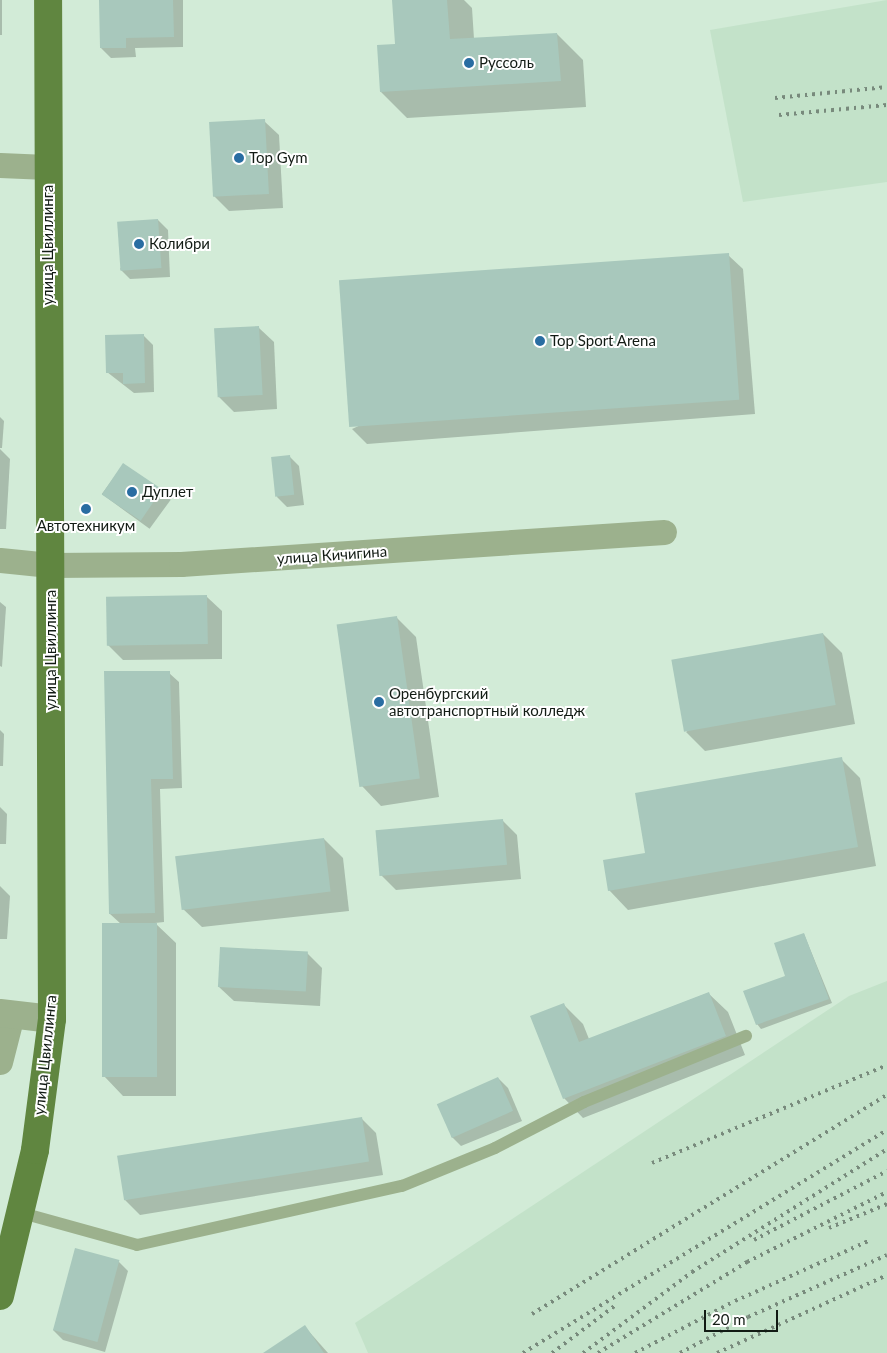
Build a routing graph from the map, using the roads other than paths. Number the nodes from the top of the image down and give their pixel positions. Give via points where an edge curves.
1 (48, 0) edge
2 (0, 166) edge
3 (47, 167) junction
4 (664, 532) dead end
5 (0, 560) edge
6 (50, 565) junction
7 (6, 1014) edge
8 (52, 1019) junction
9 (746, 1036) dead end
10 (0, 1062) edge
11 (22, 1213) junction
12 (0, 1296) edge

1 - 3 main road, улица Цвиллинга
2 - 3 street
3 - 6 main road, улица Цвиллинга
4 - 6 street, улица Кичигина via 190,564
5 - 6 street, улица Кичигина
6 - 8 main road, улица Цвиллинга
7 - 8 street
7 - 10 street
8 - 11 main road, улица Цвиллинга
9 - 11 lane via 584,1102 495,1148 402,1186 137,1246
11 - 12 main road, улица Цвиллинга

